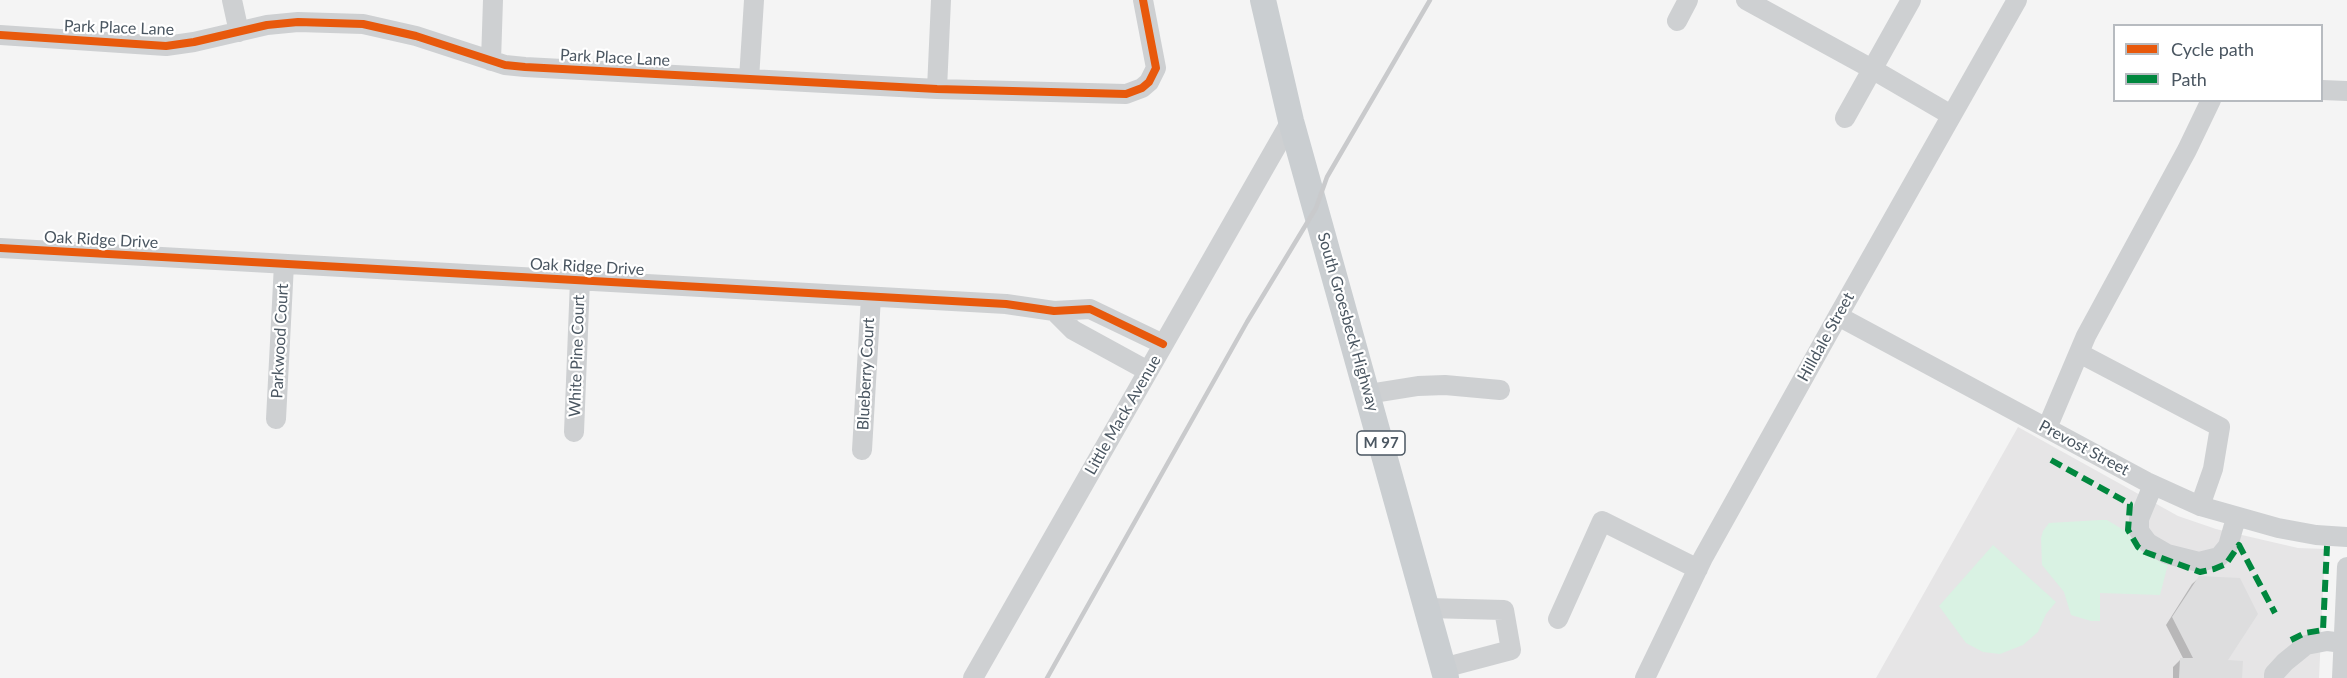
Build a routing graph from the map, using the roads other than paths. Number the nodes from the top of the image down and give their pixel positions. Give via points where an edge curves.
1 (232, 0) edge
2 (493, 0) edge
3 (754, 0) edge
4 (941, 0) edge
5 (1143, 0) edge
6 (1263, 0) edge
7 (1688, 0) edge
8 (1746, 0) edge
9 (1911, 0) edge
10 (2017, 0) edge
11 (1677, 21) dead end
12 (239, 32) junction
13 (0, 35) edge
14 (491, 61) junction
15 (1872, 69) junction
16 (749, 79) junction
17 (937, 89) junction
18 (2323, 90) edge
19 (2347, 92) edge
20 (2210, 102) edge
21 (1952, 115) junction
22 (1845, 118) dead end
23 (1291, 121) junction
24 (0, 248) edge
25 (284, 264) junction
26 (580, 280) junction
27 (871, 297) junction
28 (1054, 311) junction
29 (1838, 315) junction
30 (1164, 344) junction
31 (2079, 352) junction
32 (1148, 371) junction
33 (1500, 390) dead end
34 (1368, 394) junction
35 (276, 418) dead end
36 (2047, 428) junction
37 (574, 432) dead end
38 (862, 450) dead end
39 (2153, 484) junction
40 (2200, 506) junction
41 (2236, 518) junction
42 (2347, 537) edge
43 (2347, 567) edge
44 (1698, 569) junction
45 (1427, 608) junction
46 (1558, 619) dead end
47 (2343, 643) junction
48 (1445, 673) edge
49 (973, 678) edge
50 (1645, 678) edge
51 (2274, 678) edge
52 (2342, 678) edge

1 - 12 street
2 - 14 street
3 - 16 street
4 - 17 street
5 - 17 street, Park Place Lane via 1156,68 1142,88 1126,94
6 - 23 main road, South Groesbeck Highway / M 97
7 - 11 street
8 - 15 street
9 - 15 street
10 - 21 street, Hilldale Street
12 - 13 street, Park Place Lane via 166,46
12 - 14 street, Park Place Lane via 298,22 363,24 416,36
14 - 16 street, Park Place Lane via 525,67
15 - 21 street
15 - 22 street
16 - 17 street, Park Place Lane
18 - 19 street
20 - 31 street
21 - 29 street, Hilldale Street
23 - 30 street, Little Mack Avenue
23 - 34 main road, South Groesbeck Highway / M 97
24 - 25 street, Oak Ridge Drive
25 - 26 street, Oak Ridge Drive
25 - 35 street, Parkwood Court
26 - 27 street, Oak Ridge Drive
26 - 37 street, White Pine Court
27 - 28 street, Oak Ridge Drive via 1006,304
27 - 38 street, Blueberry Court
28 - 30 street, Oak Ridge Drive via 1090,309
28 - 32 street via 1073,330
29 - 36 street, Prevost Street
29 - 44 street, Hilldale Street
30 - 32 street, Little Mack Avenue
31 - 36 street
31 - 40 street via 2220,427 2213,469
32 - 49 street, Little Mack Avenue
33 - 34 street via 1445,385
34 - 45 main road, South Groesbeck Highway / M 97
36 - 39 street, Prevost Street
39 - 40 street, Prevost Street
39 - 41 street via 2139,519 2139,531 2148,543 2167,554 2199,562 2219,557 2228,546
40 - 41 street, Prevost Street
41 - 42 street, Prevost Street via 2316,535
43 - 47 street
44 - 46 street via 1602,521
44 - 50 street, Hilldale Street
45 - 48 main road, South Groesbeck Highway / M 97
45 - 48 street via 1504,610 1511,650
47 - 51 street via 2306,645 2285,662
47 - 52 street

